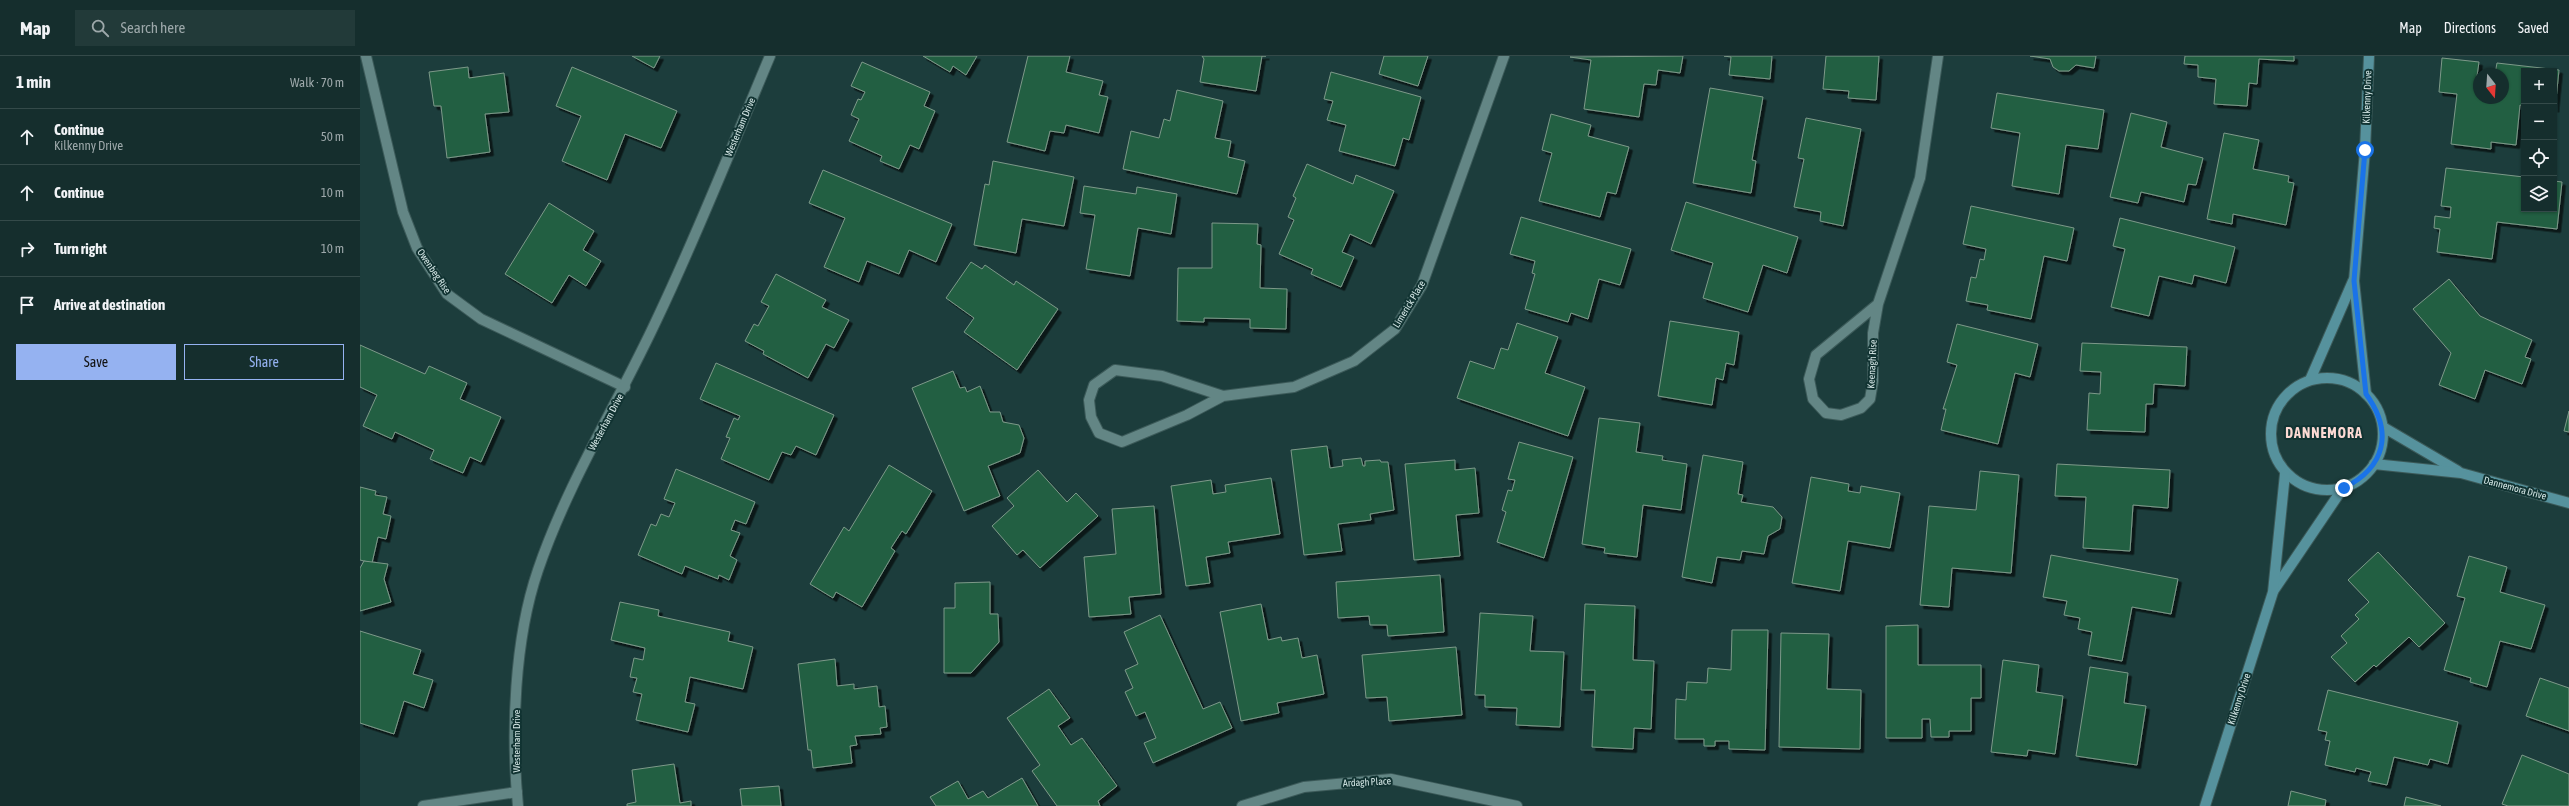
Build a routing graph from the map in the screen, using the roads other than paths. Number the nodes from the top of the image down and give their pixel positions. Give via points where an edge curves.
1 (366, 56) edge
2 (770, 56) edge
3 (1504, 56) edge
4 (1938, 56) edge
5 (2369, 56) edge
6 (2354, 281) junction
7 (1878, 304) junction
8 (2310, 380) junction
9 (625, 388) junction
10 (2366, 394) junction
11 (1222, 396) junction
12 (2383, 427) junction
13 (2374, 464) junction
14 (2285, 474) junction
15 (2461, 474) junction
16 (2344, 488) junction
17 (2569, 503) edge
18 (2273, 592) junction
19 (517, 792) junction
20 (424, 806) edge
21 (518, 806) edge
22 (1242, 806) edge
23 (1517, 806) edge
24 (2204, 806) edge

1 - 9 street, Owenbeg Rise via 403,212 417,248 447,294 481,319
2 - 9 street, Westerham Drive via 685,262
3 - 11 street, Limerick Place via 1422,285 1395,329 1354,361 1294,387
4 - 7 street, Keenagh Rise via 1920,178
5 - 6 street, Kilkenny Drive via 2365,150
6 - 8 street, Kilkenny Drive
6 - 10 street, Kilkenny Drive
7 - 7 street, Keenagh Rise via 1870,399 1861,408 1841,415 1826,413 1813,399 1809,379 1816,355
8 - 10 street via 2330,378 2350,383
8 - 14 street via 2290,391 2276,410 2270,432 2274,454
9 - 19 street, Westerham Drive via 576,479 538,571 524,631 516,706
10 - 12 street via 2377,409
11 - 11 street, Limerick Place via 1187,415 1122,442 1099,433 1091,417 1089,400 1094,385 1115,370 1162,376
12 - 13 street via 2382,446
12 - 15 street, Dannemora Drive
13 - 15 street, Dannemora Drive
13 - 16 street via 2361,479
14 - 16 street via 2302,486 2323,490
14 - 18 street, Kilkenny Drive
15 - 17 street, Dannemora Drive
16 - 18 street, Kilkenny Drive
18 - 24 street, Kilkenny Drive
19 - 20 street
19 - 21 street, Westerham Drive
22 - 23 street, Ardagh Place via 1304,787 1391,779

